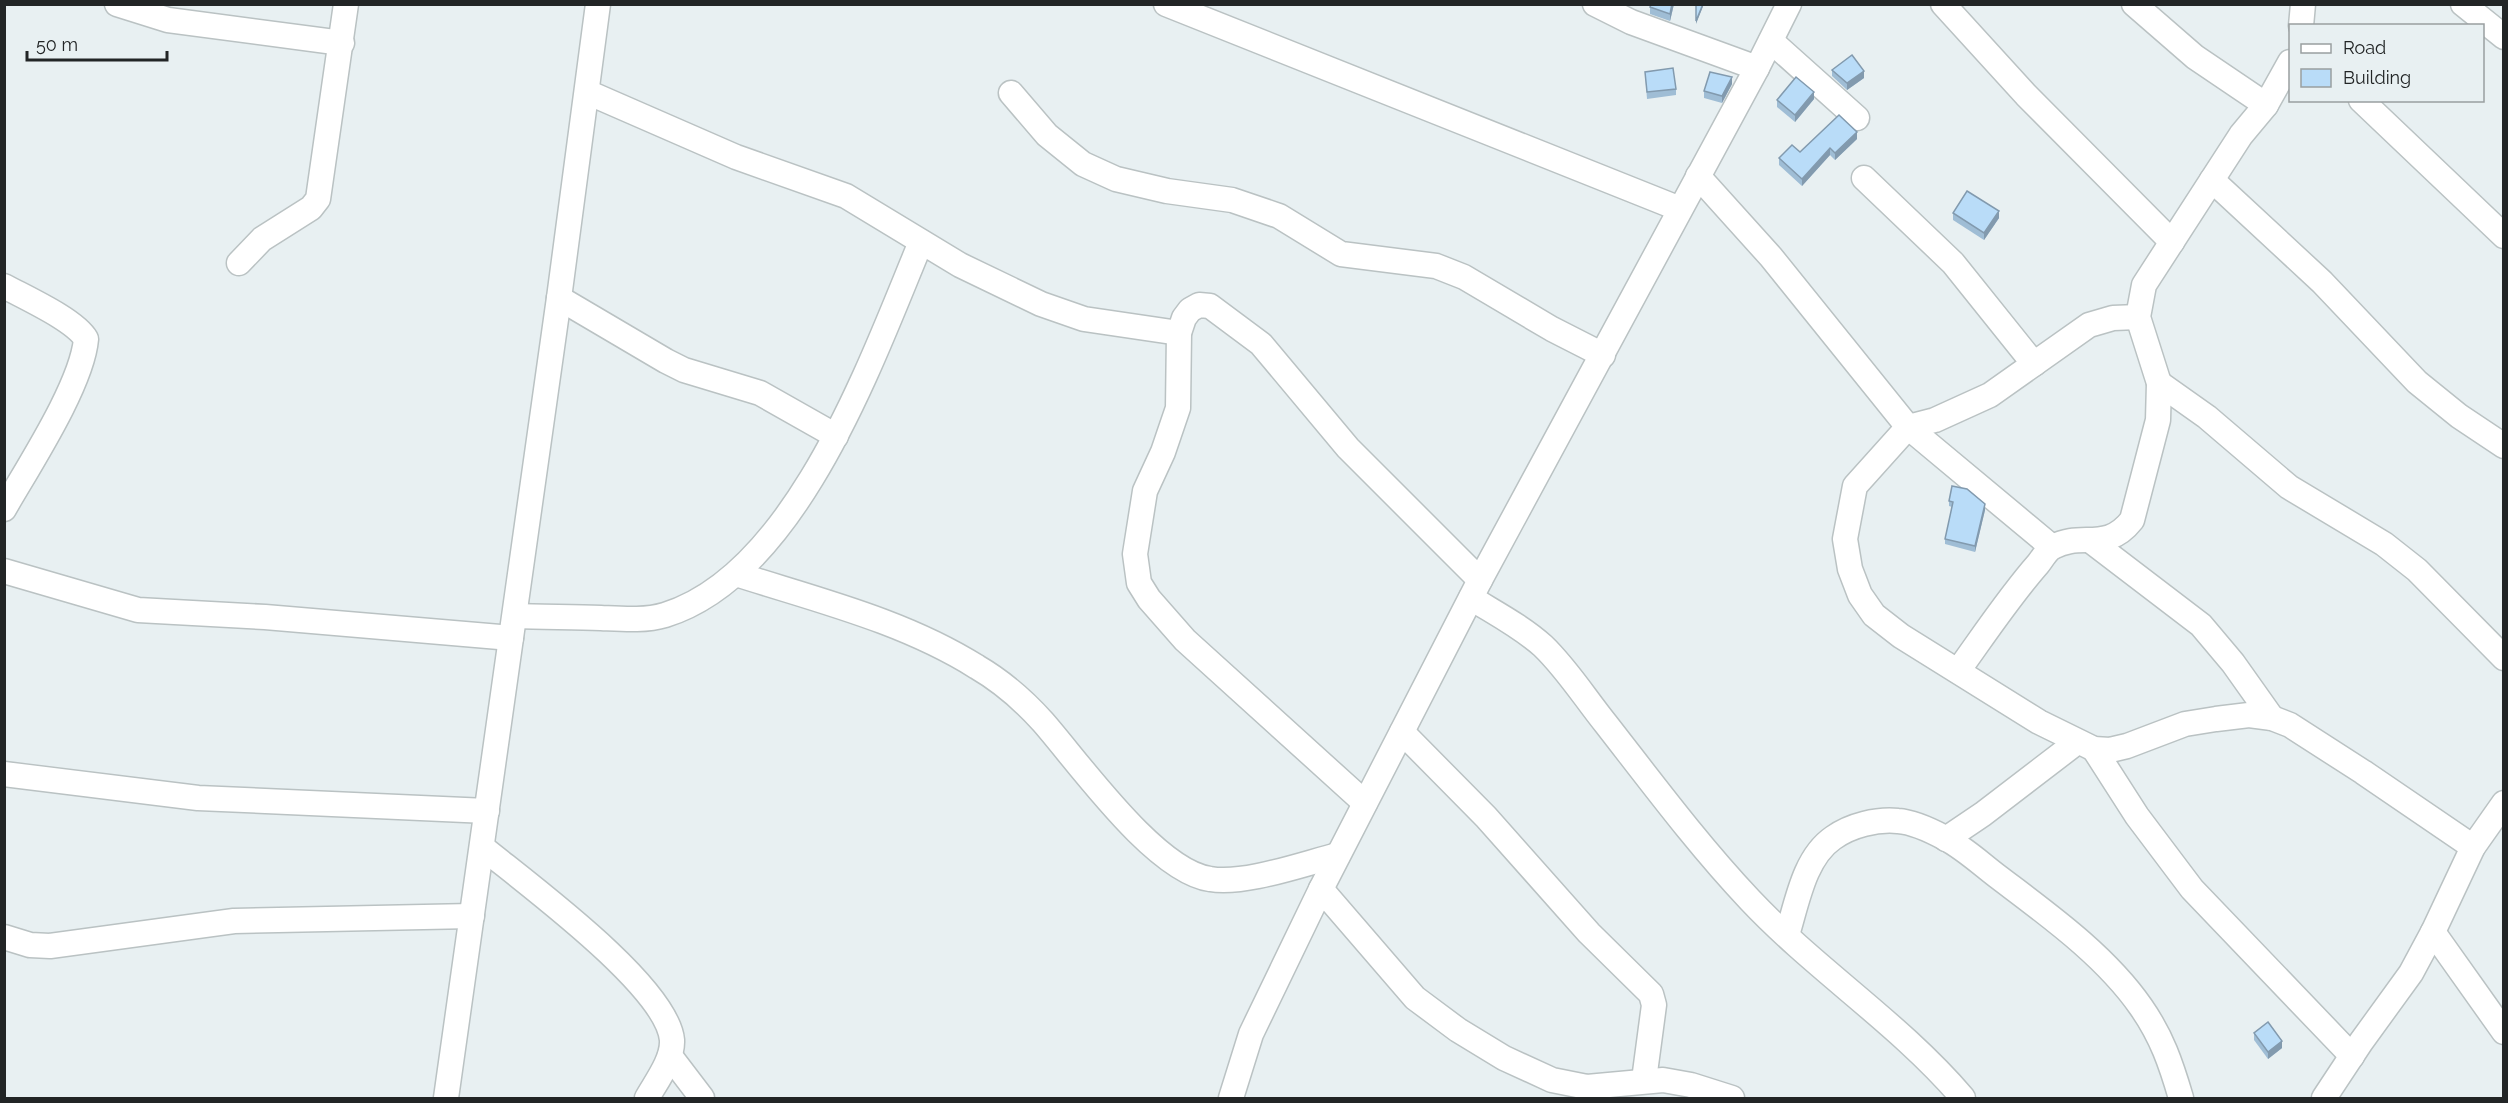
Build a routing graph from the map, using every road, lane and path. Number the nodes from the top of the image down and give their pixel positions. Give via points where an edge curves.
1 (117, 4) edge
2 (346, 4) edge
3 (598, 4) edge
4 (1166, 4) edge
5 (1595, 4) edge
6 (1790, 4) edge
7 (1943, 4) edge
8 (2134, 4) edge
9 (2303, 4) edge
10 (2463, 4) edge
11 (2301, 24) edge
12 (2504, 37) edge
13 (1771, 41) junction
14 (342, 43) junction
15 (2289, 64) edge
16 (1757, 68) junction
17 (587, 92) junction
18 (1011, 93) dead end
19 (2363, 102) edge
20 (2266, 105) junction
21 (1857, 118) dead end
22 (1698, 176) junction
23 (1864, 178) dead end
24 (2212, 180) junction
25 (1680, 209) junction
26 (2504, 236) edge
27 (2172, 242) junction
28 (921, 243) junction
29 (239, 263) dead end
30 (4, 286) edge
31 (560, 298) junction
32 (2138, 317) junction
33 (1179, 333) junction
34 (1603, 355) junction
35 (2034, 364) junction
36 (2159, 383) junction
37 (1908, 427) junction
38 (836, 436) junction
39 (2504, 446) edge
40 (4, 509) edge
41 (2091, 541) junction
42 (2052, 547) junction
43 (4, 571) edge
44 (736, 574) junction
45 (1476, 589) junction
46 (513, 627) junction
47 (2504, 658) edge
48 (1958, 670) junction
49 (2272, 718) junction
50 (1402, 732) junction
51 (2085, 746) junction
52 (4, 774) edge
53 (1365, 803) junction
54 (2504, 803) edge
55 (487, 811) junction
56 (1946, 838) junction
57 (482, 847) junction
58 (2473, 847) junction
59 (1338, 855) junction
60 (1321, 888) junction
61 (472, 916) junction
62 (2433, 932) junction
63 (1787, 935) junction
64 (4, 937) edge
65 (2504, 1032) edge
66 (670, 1056) junction
67 (2352, 1056) junction
68 (1644, 1080) junction
69 (446, 1098) edge
70 (647, 1098) edge
71 (702, 1098) edge
72 (1232, 1098) edge
73 (1732, 1098) edge
74 (1963, 1098) edge
75 (2181, 1098) edge
76 (2324, 1098) edge

1 - 14 street via 168,20
2 - 14 street
3 - 17 street
4 - 25 street
5 - 16 street via 1631,22
6 - 13 street
7 - 27 street via 2026,95
8 - 20 street via 2195,57
9 - 11 street
10 - 12 street
13 - 16 street
13 - 21 street
14 - 29 street via 318,199 311,208 262,239
15 - 20 street
16 - 22 street
17 - 28 street via 736,157 846,196
17 - 31 street
18 - 34 street via 1047,135 1083,164 1116,179 1232,200 1279,216 1341,254 1436,266 1464,277
19 - 26 street
20 - 24 street
22 - 25 street
22 - 37 street via 1771,257
23 - 35 street via 1953,263
24 - 27 street
24 - 39 street via 2322,282 2417,382 2458,416
25 - 34 street
27 - 32 street via 2144,285
28 - 33 street via 960,265 1084,320
28 - 38 street
30 - 40 street via 75,327 86,339 64,402
31 - 38 street via 684,370 760,393
31 - 46 street
32 - 35 street via 2113,318 2089,325
32 - 36 street
33 - 45 street via 1190,310 1199,305 1210,306 1261,344 1348,448
33 - 53 street via 1178,408 1145,491 1135,554 1139,583 1185,640
34 - 45 street
35 - 37 street via 1990,395 1935,420
36 - 41 street via 2158,420 2132,520 2124,531 2111,538
36 - 47 street via 2289,487 2384,544 2417,570
37 - 42 street
37 - 48 street via 1855,486 1845,539 1850,569 1860,595 1874,615
38 - 44 street via 810,482
41 - 42 street
41 - 49 street via 2201,625
42 - 48 street
43 - 46 street via 138,610
44 - 46 street via 686,607 662,616
44 - 59 street via 887,623 978,667 1041,721 1154,848 1183,868 1207,879 1234,880
45 - 50 street
45 - 63 street via 1550,654 1677,815 1750,900
46 - 55 street
48 - 51 street via 2039,722
49 - 51 street via 2249,715 2185,724 2109,750
49 - 58 street via 2290,725
50 - 53 street
50 - 68 street via 1651,994 1654,1005
51 - 56 street
51 - 67 street via 2192,889
52 - 55 street via 210,799
53 - 59 street
54 - 58 street
55 - 57 street
56 - 63 street via 1900,821 1879,820 1833,838 1808,870
56 - 75 street via 2062,928 2121,982 2156,1030 2170,1058
57 - 61 street
57 - 66 street via 630,972 668,1025 672,1038
58 - 62 street
59 - 60 street
60 - 68 street via 1415,998 1504,1058 1552,1080 1587,1087
60 - 72 street via 1251,1034
61 - 64 street via 234,921 50,946
61 - 69 street
62 - 65 street
62 - 67 street via 2411,973
63 - 74 street via 1913,1047
66 - 70 street
66 - 71 street
67 - 76 street
68 - 73 street via 1691,1085

